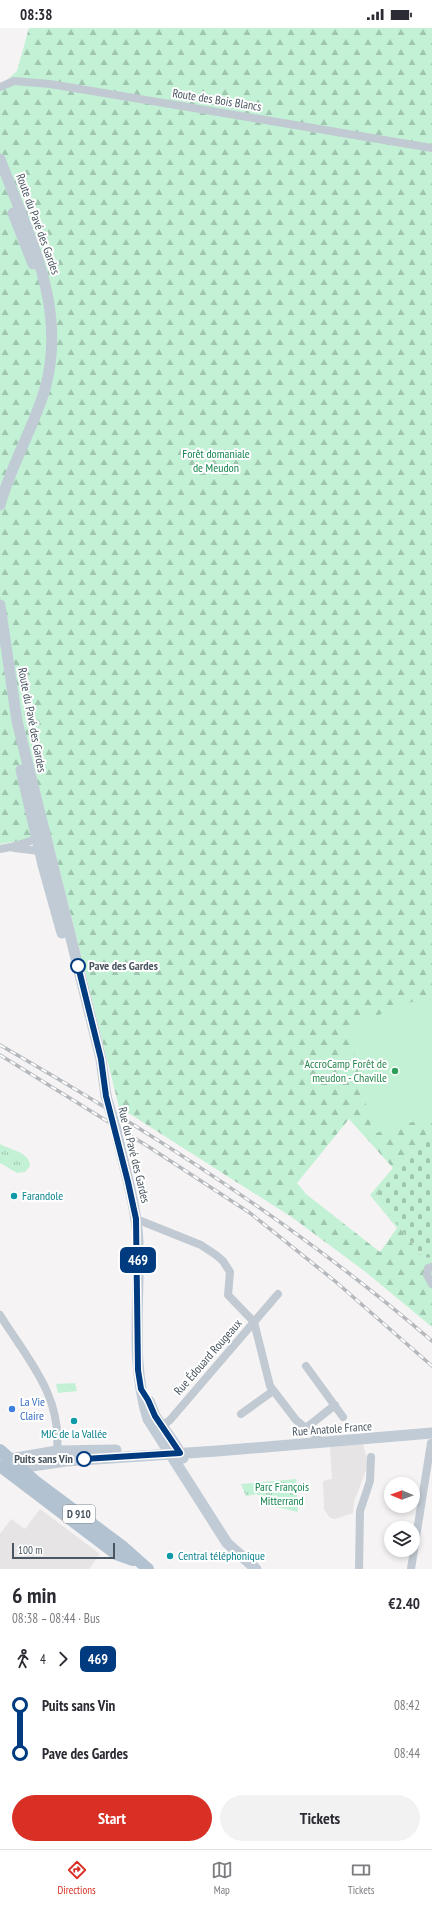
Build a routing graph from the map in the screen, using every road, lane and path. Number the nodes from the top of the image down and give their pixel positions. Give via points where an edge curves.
1 (0, 87) edge
2 (432, 148) edge
3 (0, 159) edge
4 (0, 181) edge
5 (0, 481) edge
6 (0, 506) edge
7 (0, 605) edge
8 (0, 657) edge
9 (42, 839) junction
10 (11, 847) junction
11 (0, 849) edge
12 (44, 850) junction
13 (136, 1219) junction
14 (432, 1267) edge
15 (432, 1284) edge
16 (278, 1294) dead end
17 (0, 1315) edge
18 (254, 1322) junction
19 (306, 1366) dead end
20 (274, 1391) junction
21 (335, 1405) junction
22 (241, 1414) dead end
23 (343, 1417) dead end
24 (157, 1428) junction
25 (306, 1428) junction
26 (432, 1438) edge
27 (317, 1443) junction
28 (172, 1450) junction
29 (57, 1451) junction
30 (372, 1457) dead end
31 (66, 1460) junction
32 (2, 1463) edge
33 (19, 1467) junction
34 (137, 1565) edge
35 (148, 1569) edge
36 (256, 1569) edge
37 (359, 1569) edge
38 (411, 1569) edge

1 - 2 street, Route des Bois Blancs via 14,80 50,84
3 - 6 main road, Route du Pavé des Gardes via 44,275 49,298 52,337 45,389
4 - 5 main road, Route du Pavé des Gardes via 41,291 46,331 43,366 36,395
7 - 9 main road, Route du Pavé des Gardes via 17,721
8 - 9 main road, Route du Pavé des Gardes via 11,722
9 - 10 street
9 - 12 main road, Rue du Pavé des Gardes
10 - 11 street
10 - 12 street
12 - 13 main road, Rue du Pavé des Gardes, bridge via 101,1059 106,1096
13 - 18 street via 201,1245 220,1258 230,1272 230,1298
13 - 24 main road, Rue du Pavé des Gardes via 138,1370 144,1409
14 - 15 street via 428,1268 427,1275
16 - 18 street, Rue Édouard Rougeaux
17 - 29 street via 52,1400 56,1420
18 - 20 street via 269,1381
18 - 24 street, Rue Édouard Rougeaux via 166,1424
19 - 21 street
20 - 22 street
20 - 25 street via 296,1420
21 - 23 street
21 - 25 street
24 - 28 main road, Rue du Pavé des Gardes
25 - 27 street via 317,1437
26 - 27 main road, Rue Anatole France
26 - 38 street
27 - 28 main road, Rue Anatole France
28 - 29 main road, Rue Anatole France
28 - 31 main road, Rue Anatole France
28 - 36 main road, Rue du Pavé des Gardes via 205,1511 227,1543
29 - 31 street
29 - 32 main road, Rue Anatole France
30 - 37 street via 370,1481 360,1511
31 - 33 main road, Rue Anatole France
32 - 33 main road, D 910
32 - 34 main road, D 910 via 116,1554
33 - 34 main road, D 910 via 122,1546
34 - 35 main road, D 910

